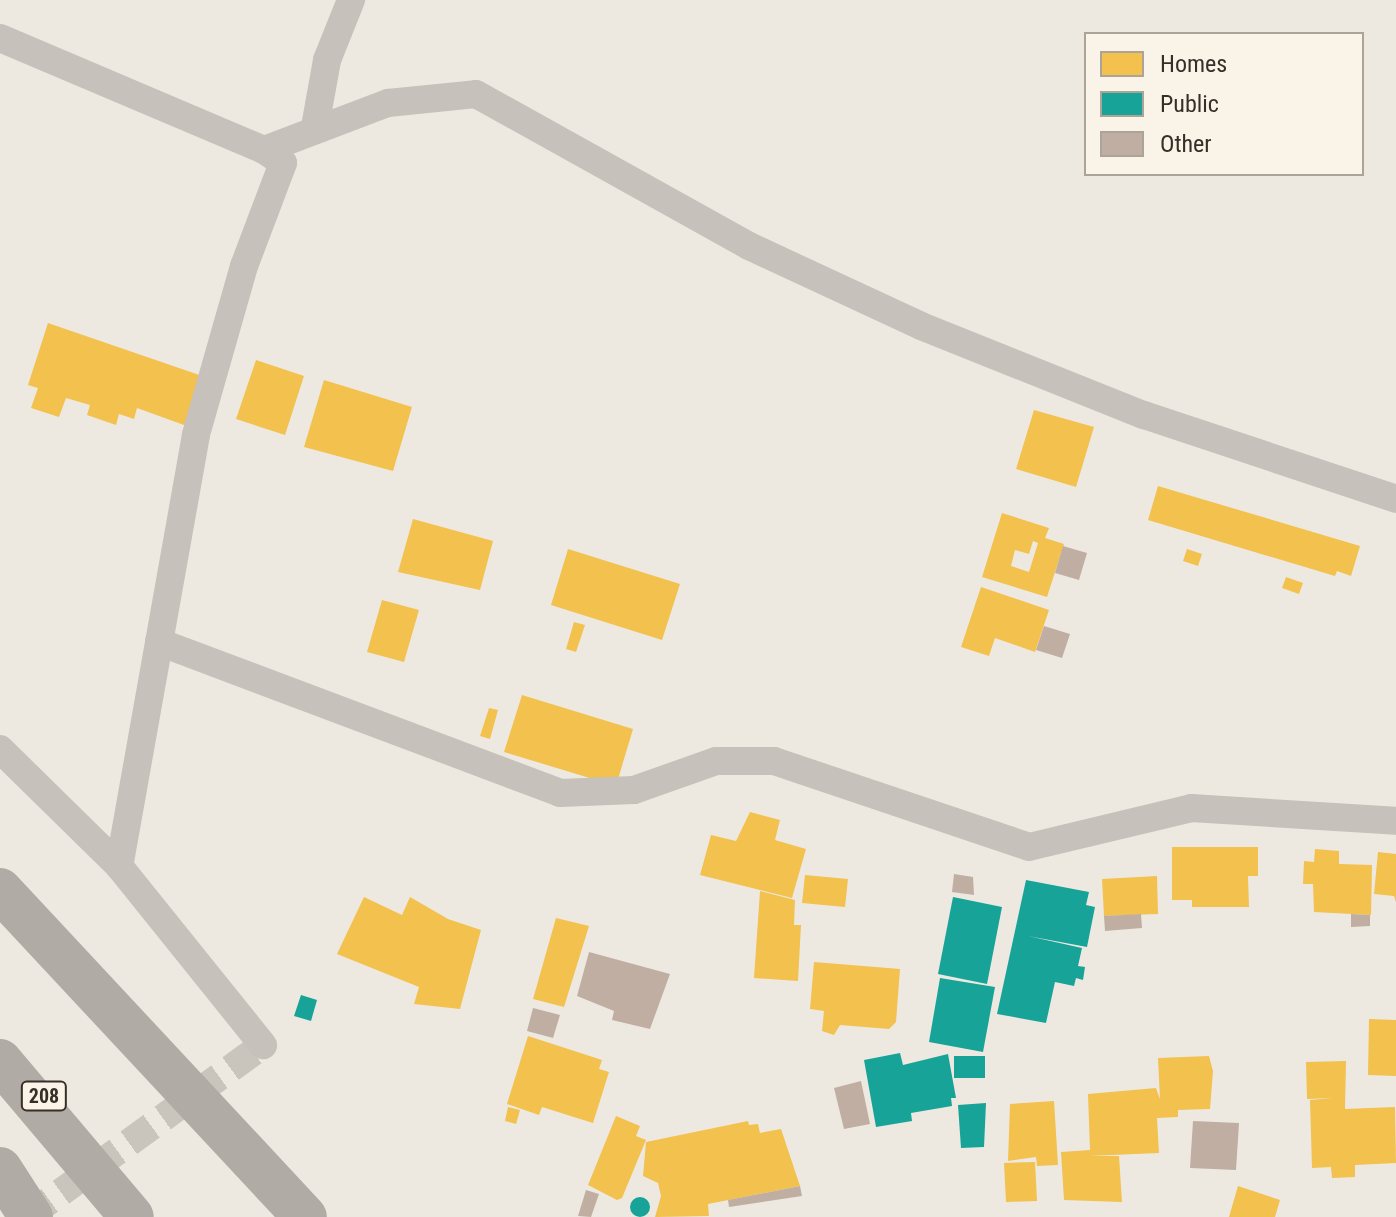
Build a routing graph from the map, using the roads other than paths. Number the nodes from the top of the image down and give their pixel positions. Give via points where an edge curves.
1 (351, 0) edge
2 (0, 38) edge
3 (315, 127) junction
4 (264, 150) junction
5 (1396, 499) edge
6 (159, 642) junction
7 (0, 749) edge
8 (1396, 821) edge
9 (119, 866) junction
10 (0, 890) edge
11 (0, 1029) edge
12 (263, 1045) dead end
13 (0, 1061) edge
14 (87, 1162) junction
15 (0, 1169) edge
16 (31, 1217) edge
17 (132, 1217) edge
18 (305, 1217) edge

1 - 3 street via 327,60
2 - 4 street
3 - 4 street
3 - 5 street via 388,103 476,94 749,246 921,326 1144,415
4 - 6 street via 283,163 244,266 196,435
6 - 8 street via 560,793 634,790 716,761 774,761 1029,847 1191,808
6 - 9 street
7 - 9 street
9 - 12 street
10 - 18 highway
11 - 14 highway, 208
13 - 14 highway, 208
14 - 17 highway, 208
15 - 16 highway

